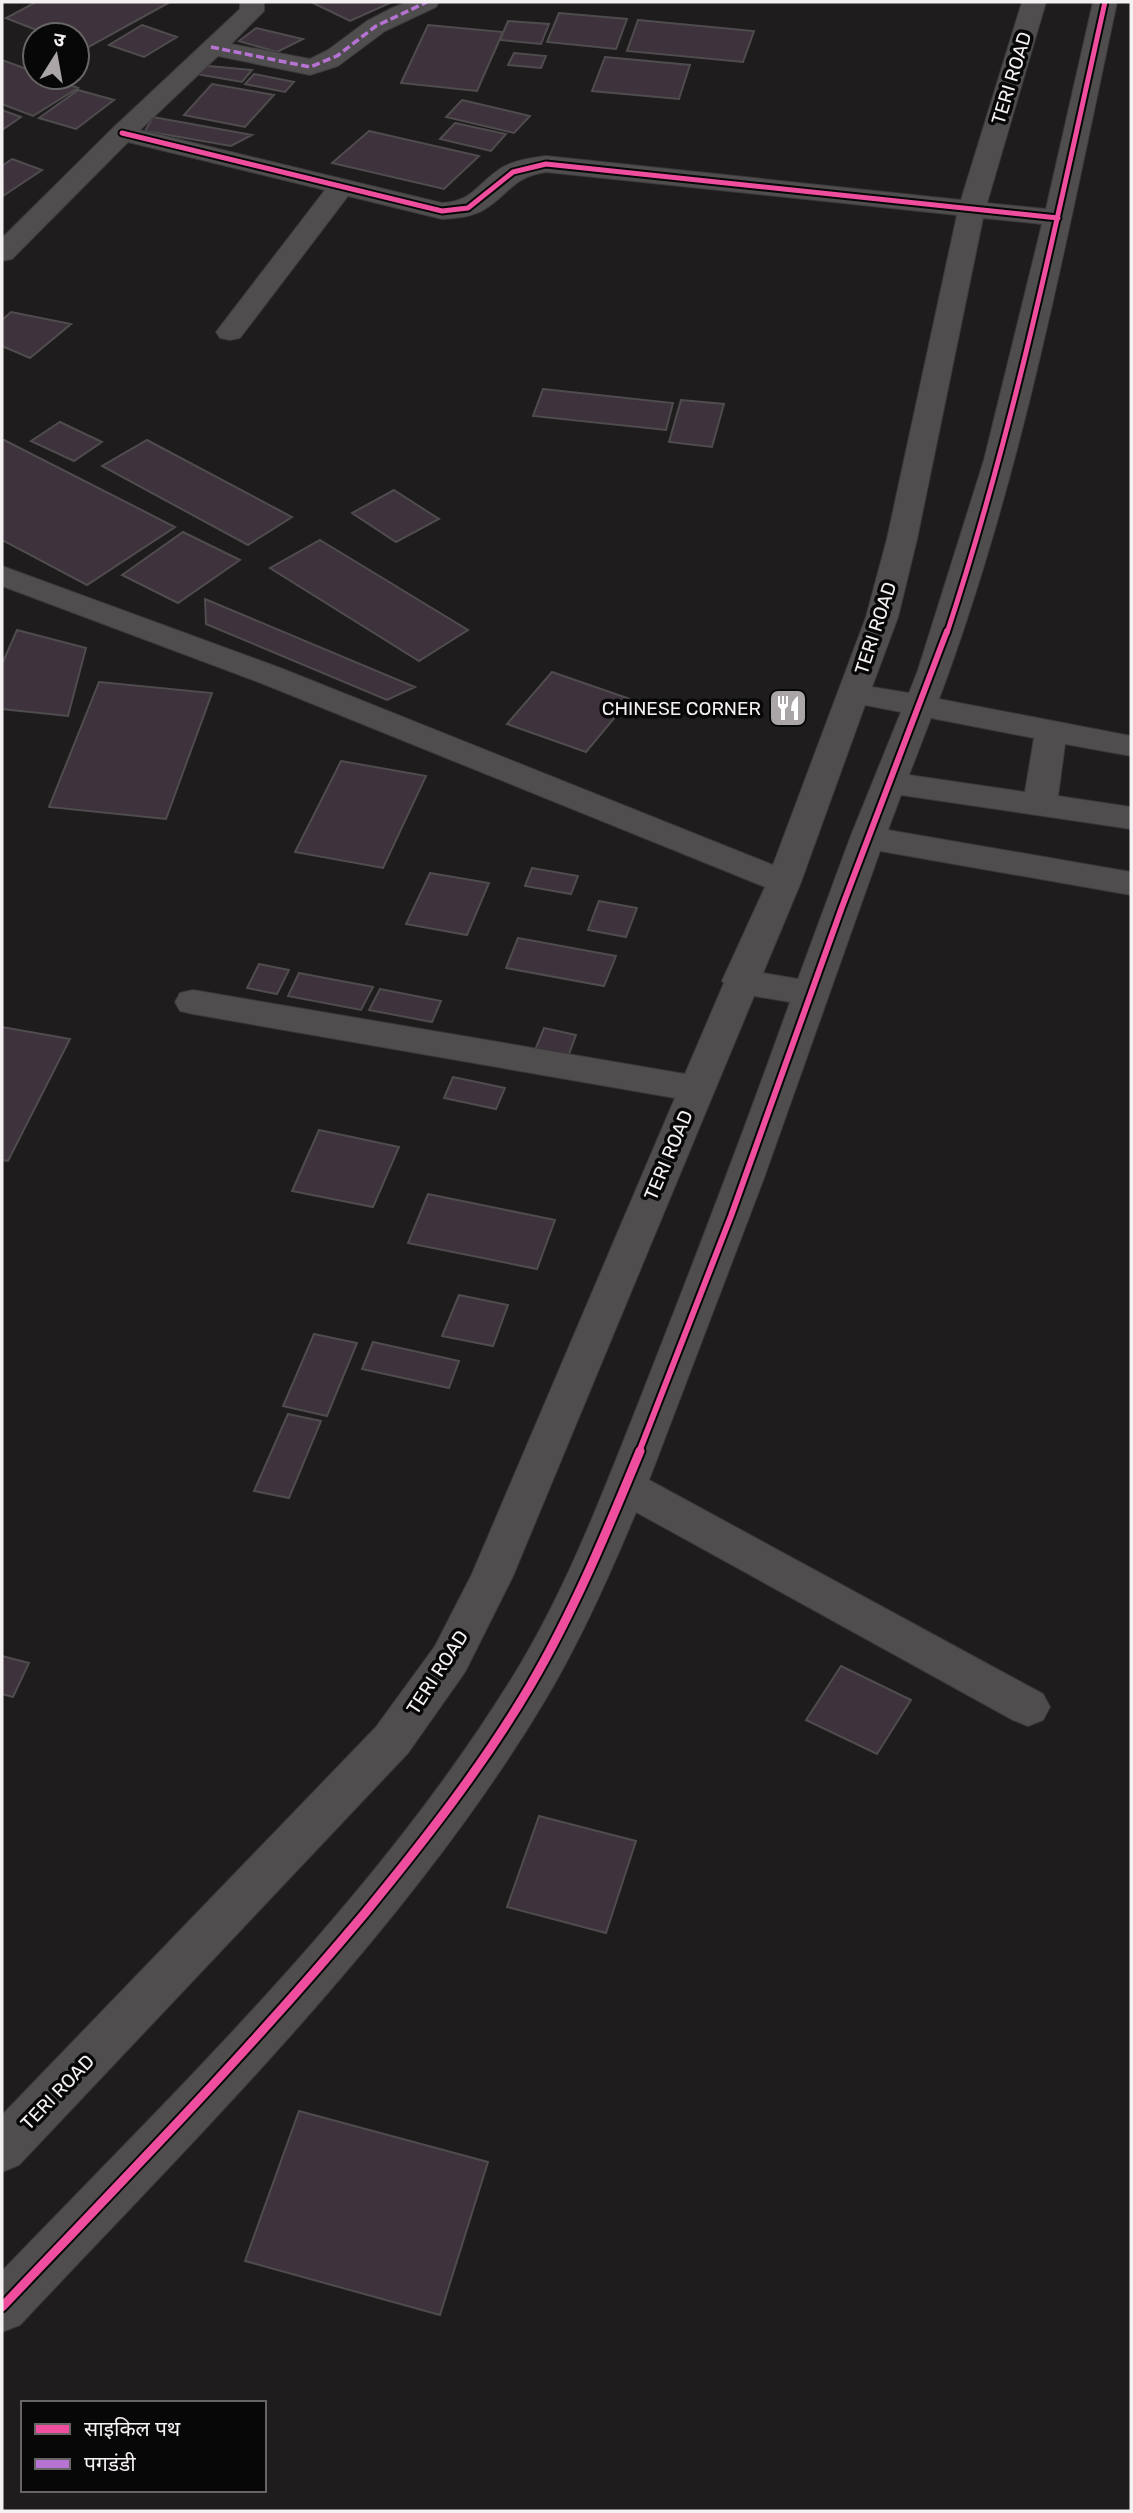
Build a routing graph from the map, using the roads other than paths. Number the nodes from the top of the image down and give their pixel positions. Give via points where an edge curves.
1 (252, 2) edge
2 (427, 2) edge
3 (1034, 2) edge
4 (1109, 18) edge
5 (211, 47) junction
6 (122, 133) junction
7 (341, 187) junction
8 (972, 209) junction
9 (1058, 218) junction
10 (2, 253) edge
11 (230, 332) dead end
12 (2, 575) edge
13 (853, 693) junction
14 (920, 707) junction
15 (1051, 731) junction
16 (1131, 746) edge
17 (891, 783) junction
18 (1040, 806) junction
19 (1131, 818) edge
20 (867, 838) junction
21 (784, 882) junction
22 (1131, 884) edge
23 (740, 981) junction
24 (811, 994) junction
25 (193, 1002) dead end
26 (695, 1089) junction
27 (625, 1487) junction
28 (1028, 1707) dead end
29 (2, 2149) edge
30 (2, 2307) edge

1 - 5 street via 252,11
2 - 5 street via 374,27 322,65 310,67
3 - 8 street, TERI ROAD
4 - 9 street
5 - 6 street
6 - 7 street
6 - 10 street
7 - 8 street via 442,211 460,211 473,207 511,173 546,164
7 - 11 street
8 - 9 street
8 - 13 street, TERI ROAD via 902,539 882,617
9 - 14 street via 987,500
12 - 21 street via 272,676
13 - 14 street
13 - 21 street, TERI ROAD
14 - 15 street
14 - 17 street
15 - 16 street
15 - 18 street
17 - 18 street
17 - 20 street
18 - 19 street
20 - 22 street
20 - 24 street
21 - 23 street, TERI ROAD
23 - 24 street
23 - 26 street, TERI ROAD
24 - 27 street via 733,1213
25 - 26 street
26 - 29 street, TERI ROAD via 492,1576 450,1658 392,1740
27 - 28 street
27 - 30 street via 577,1598 506,1725 389,1884 223,2073

